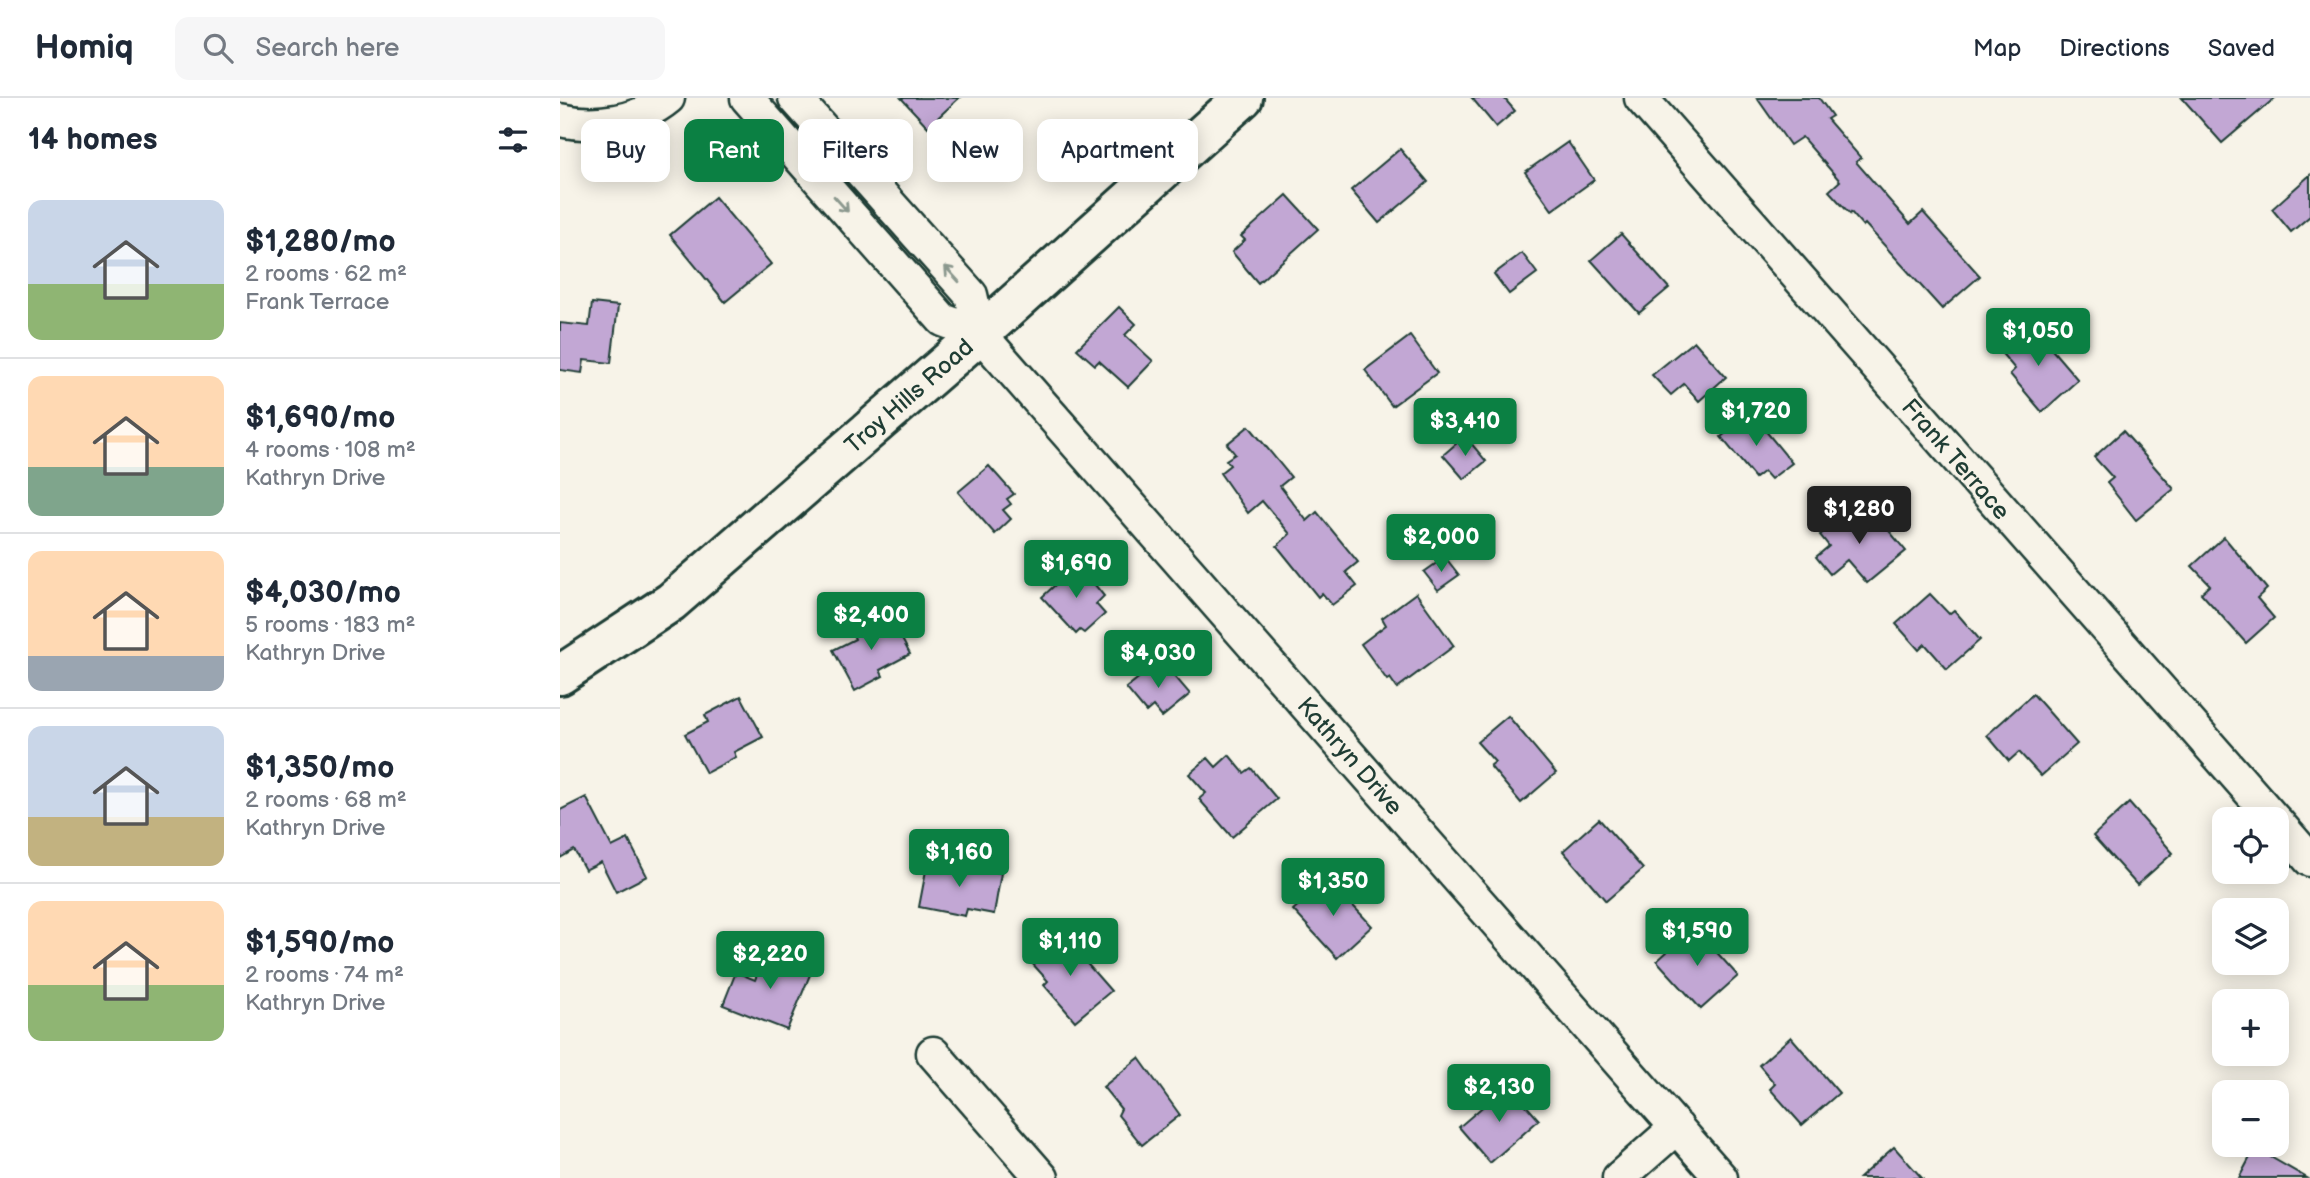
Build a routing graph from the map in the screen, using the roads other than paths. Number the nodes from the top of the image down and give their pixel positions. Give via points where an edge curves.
1 (668, 98) edge
2 (747, 98) edge
3 (795, 98) edge
4 (1243, 98) edge
5 (1641, 98) edge
6 (560, 120) edge
7 (980, 334) junction
8 (560, 676) edge
9 (2263, 807) edge
10 (2289, 837) edge
11 (2310, 860) edge
12 (933, 1053) dead end
13 (1677, 1127) junction
14 (1042, 1178) edge
15 (1619, 1178) edge
16 (1721, 1178) edge

1 - 6 street via 641,114 616,121 580,125
2 -> 7 street via 943,320
7 -> 3 street via 971,295
4 - 7 main road, Troy Hills Road
5 - 9 street, Frank Terrace
7 - 8 main road, Troy Hills Road via 671,602
7 - 13 street, Kathryn Drive
10 - 11 street, Frank Terrace
12 - 14 street
13 - 15 street
13 - 16 street, Kathryn Drive

